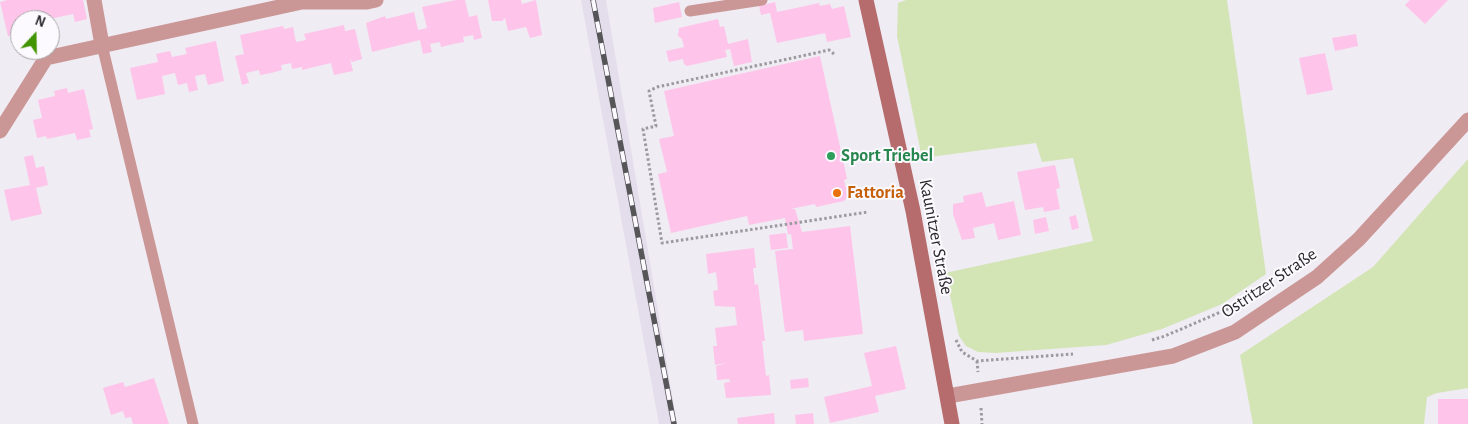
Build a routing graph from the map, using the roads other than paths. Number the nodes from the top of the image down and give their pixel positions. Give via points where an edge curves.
1 (94, 0) edge
2 (376, 0) edge
3 (762, 0) edge
4 (866, 0) edge
5 (690, 11) dead end
6 (102, 45) junction
7 (1468, 120) edge
8 (0, 131) edge
9 (948, 396) junction
10 (193, 424) edge
11 (952, 424) edge

1 - 6 street
2 - 6 street via 302,2
3 - 5 lane
4 - 9 street, Kaunitzer Straße via 913,211
6 - 8 street via 46,58
6 - 10 lane
7 - 9 street, Ostritzer Straße via 1359,239 1317,277 1235,332 1173,356
9 - 11 street, Kaunitzer Straße

